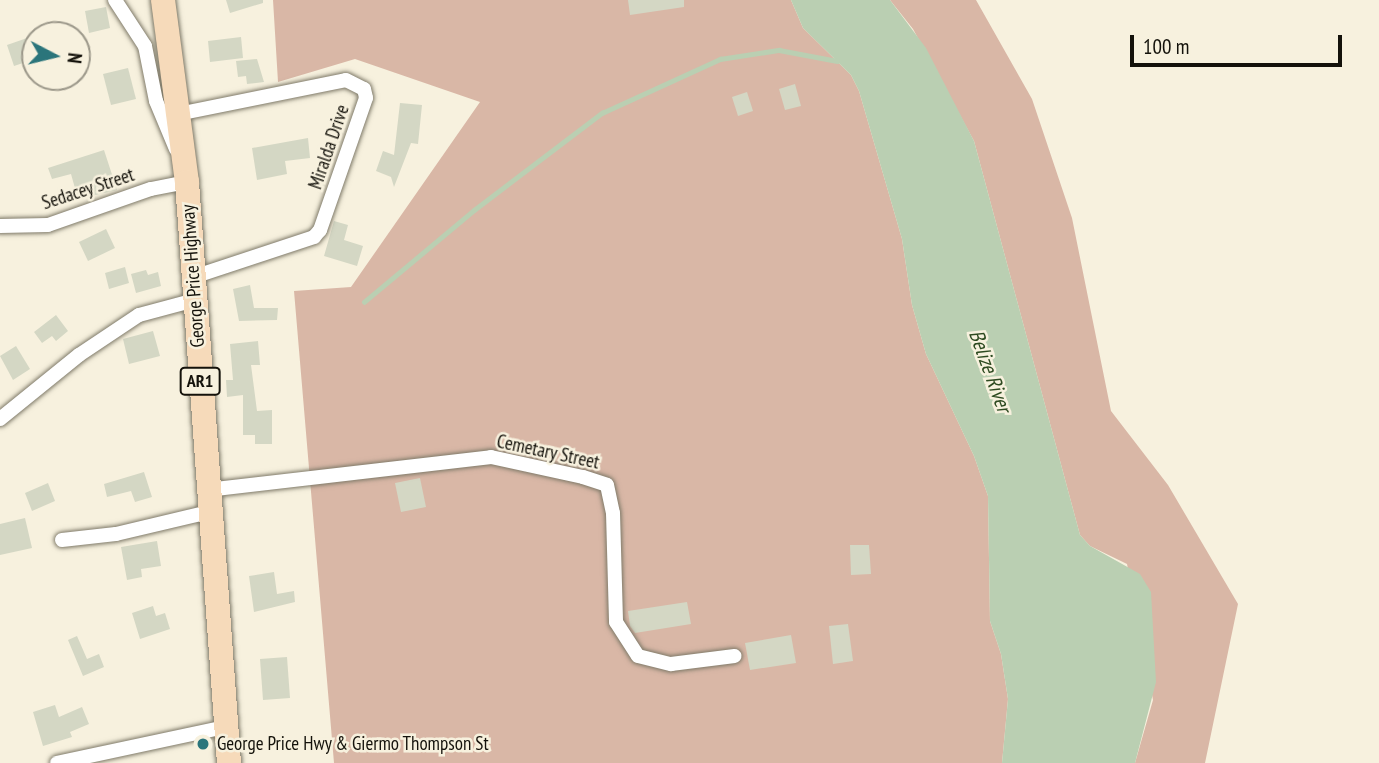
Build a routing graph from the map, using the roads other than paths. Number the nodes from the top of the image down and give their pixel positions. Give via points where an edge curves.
1 (115, 0) edge
2 (163, 0) edge
3 (178, 114) junction
4 (186, 174) junction
5 (0, 226) edge
6 (194, 289) junction
7 (0, 419) edge
8 (208, 501) junction
9 (62, 540) dead end
10 (734, 656) dead end
11 (225, 727) junction
12 (57, 763) edge
13 (229, 763) edge

1 - 4 street via 145,46 156,101
2 - 3 highway, George Price Highway / AR1
3 - 4 highway, George Price Highway / AR1
3 - 6 street, Miralda Drive via 346,80 364,89 366,98 314,237
4 - 5 street, Sedacey Street via 48,225
4 - 6 highway, George Price Highway / AR1
6 - 7 street via 139,315 79,355
6 - 8 highway, George Price Highway / AR1
8 - 9 street via 116,534
8 - 10 street, Cemetary Street via 491,457 583,477 607,485 613,513 616,622 638,656 671,664
8 - 11 highway, George Price Highway / AR1
11 - 12 street
11 - 13 highway, George Price Highway / AR1

